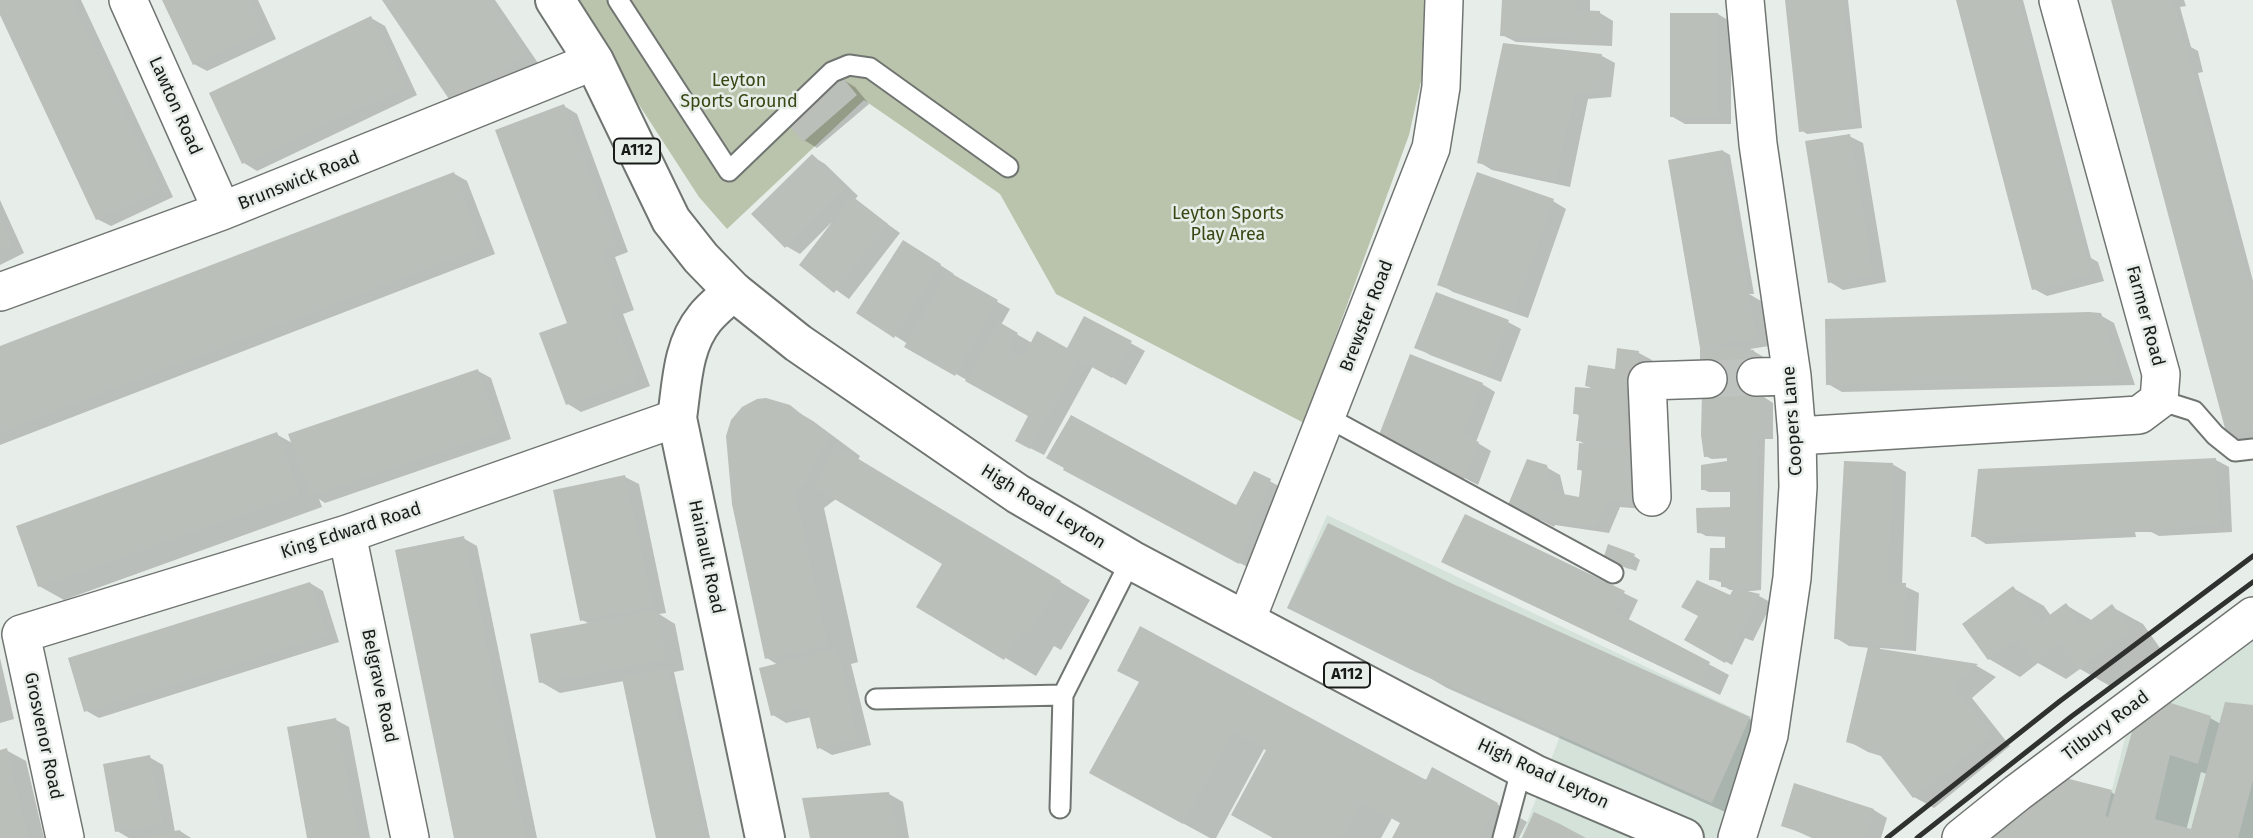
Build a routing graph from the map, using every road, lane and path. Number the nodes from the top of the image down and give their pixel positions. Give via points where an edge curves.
1 (128, 0) edge
2 (555, 0) edge
3 (618, 0) edge
4 (1444, 0) edge
5 (1745, 0) edge
6 (2058, 0) edge
7 (594, 61) junction
8 (1008, 167) dead end
9 (222, 211) junction
10 (733, 290) junction
11 (0, 292) edge
12 (1792, 376) junction
13 (1756, 377) tunnel mouth
14 (1708, 379) tunnel mouth
15 (2159, 400) junction
16 (1327, 417) junction
17 (677, 418) junction
18 (1797, 436) junction
19 (2253, 449) edge
20 (1652, 497) dead end
21 (347, 534) junction
22 (1131, 560) junction
23 (1614, 573) dead end
24 (2253, 616) edge
25 (1246, 621) junction
26 (21, 634) joint
27 (1063, 695) junction
28 (876, 699) dead end
29 (1521, 767) junction
30 (1060, 808) dead end
31 (65, 838) edge
32 (410, 838) edge
33 (765, 838) edge
34 (1503, 838) edge
35 (1684, 838) edge
36 (1737, 838) edge
37 (1961, 838) edge

1 - 9 street, Lawton Road
2 - 7 main road, High Road Leyton / A112
3 - 8 lane via 729,171 832,72 849,65 870,68
4 - 16 street, Brewster Road via 1441,87 1430,148
5 - 12 street, Coopers Lane via 1758,144
6 - 15 street, Farmer Road via 2161,374
7 - 9 street, Brunswick Road
7 - 10 main road, High Road Leyton / A112 via 671,220
9 - 11 street, Brunswick Road
10 - 17 main road, Hainault Road via 704,319 692,340 684,363
10 - 22 main road, High Road Leyton / A112 via 798,342 1018,494
12 - 13 street
12 - 18 street, Coopers Lane
14 - 20 street via 1647,382
15 - 18 street via 2139,415
15 - 19 lane via 2194,411 2235,451
16 - 23 lane
16 - 25 street, Brewster Road
17 - 21 street, King Edward Road
17 - 33 main road, Hainault Road
18 - 36 street, Coopers Lane via 1792,579 1769,735
21 - 26 street, King Edward Road
21 - 32 street, Belgrave Road
22 - 25 main road, High Road Leyton / A112
22 - 27 lane
24 - 37 street, Tilbury Road
25 - 29 main road, High Road Leyton / A112
26 - 31 street, Grosvenor Road
27 - 28 lane
27 - 30 lane
29 - 34 lane
29 - 35 main road, High Road Leyton / A112

